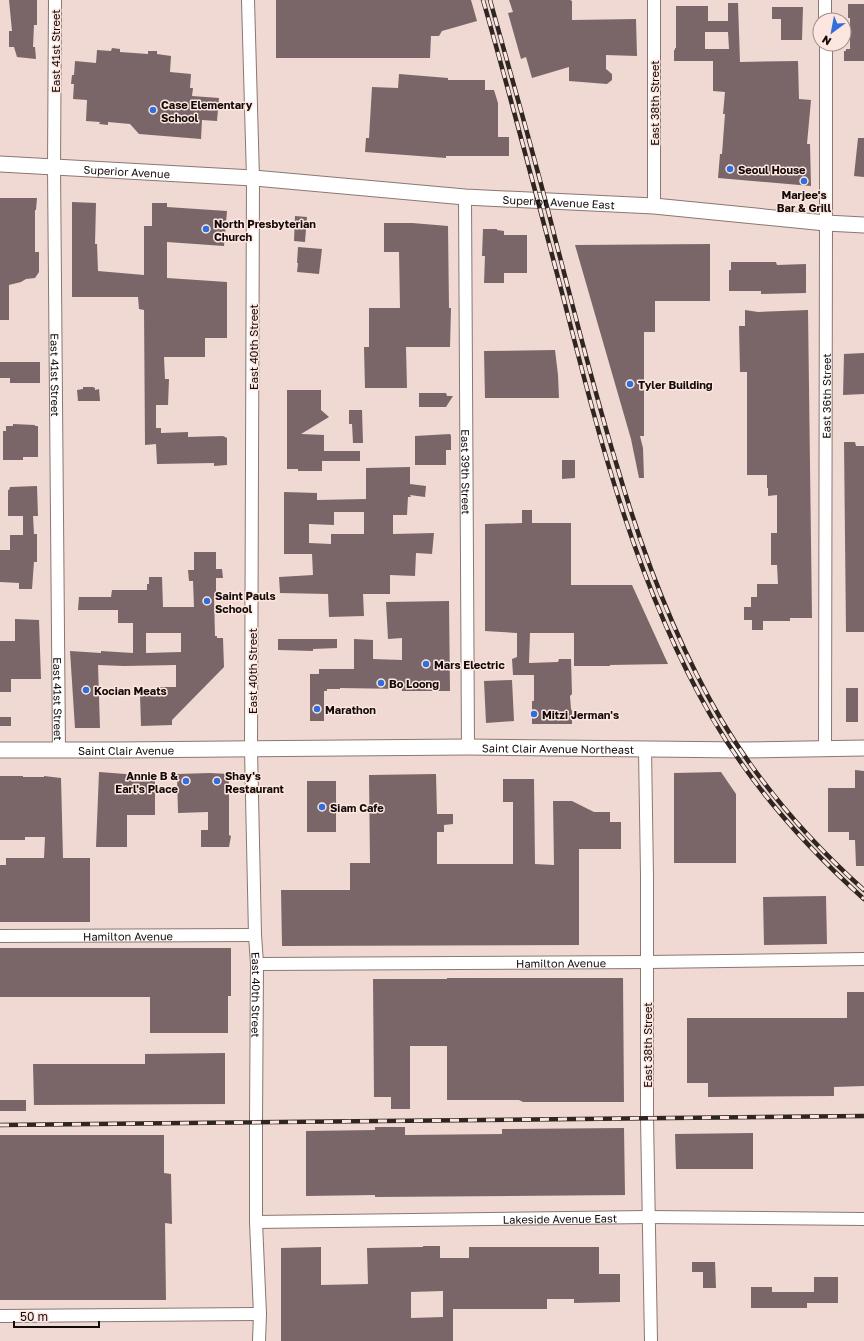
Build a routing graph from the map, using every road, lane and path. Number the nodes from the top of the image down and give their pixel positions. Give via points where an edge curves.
1 (55, 0) edge
2 (248, 0) edge
3 (654, 0) edge
4 (825, 0) edge
5 (825, 12) edge
6 (826, 52) edge
7 (0, 164) edge
8 (54, 168) junction
9 (253, 178) junction
10 (465, 197) junction
11 (654, 206) junction
12 (826, 222) junction
13 (864, 225) edge
14 (468, 746) junction
15 (825, 748) junction
16 (864, 748) edge
17 (252, 749) junction
18 (645, 749) junction
19 (0, 750) edge
20 (59, 750) junction
21 (255, 935) junction
22 (0, 936) edge
23 (864, 959) edge
24 (648, 962) junction
25 (257, 964) junction
26 (648, 1217) junction
27 (864, 1219) edge
28 (256, 1222) junction
29 (260, 1314) junction
30 (0, 1316) edge
31 (259, 1341) edge
32 (651, 1341) edge

1 - 8 street, East 41st Street
2 - 9 street, East 40th Street
3 - 11 street, East 38th Street
4 - 5 street
6 - 12 street, East 36th Street
7 - 8 main road, Superior Avenue
8 - 9 main road, Superior Avenue
8 - 20 street, East 41st Street
9 - 10 main road, Superior Avenue East
9 - 17 street, East 40th Street
10 - 11 main road, Superior Avenue East
10 - 14 street, East 39th Street
11 - 12 main road, Superior Avenue East
12 - 13 main road, Superior Avenue East
12 - 15 street, East 36th Street
14 - 17 main road, Saint Clair Avenue Northeast
14 - 18 main road, Saint Clair Avenue Northeast
15 - 16 main road, Saint Clair Avenue Northeast
15 - 18 main road, Saint Clair Avenue Northeast
17 - 20 main road, Saint Clair Avenue
17 - 21 street, East 40th Street
18 - 24 street, East 38th Street
19 - 20 main road, Saint Clair Avenue
21 - 22 street, Hamilton Avenue
21 - 25 street, East 40th Street
23 - 24 street, Hamilton Avenue
24 - 25 street, Hamilton Avenue
24 - 26 street, East 38th Street
25 - 28 street, East 40th Street
26 - 27 street, Lakeside Avenue East
26 - 28 street, Lakeside Avenue East
26 - 32 street, East 38th Street
28 - 29 street, East 40th Street
29 - 30 street
29 - 31 street, East 40th Street

